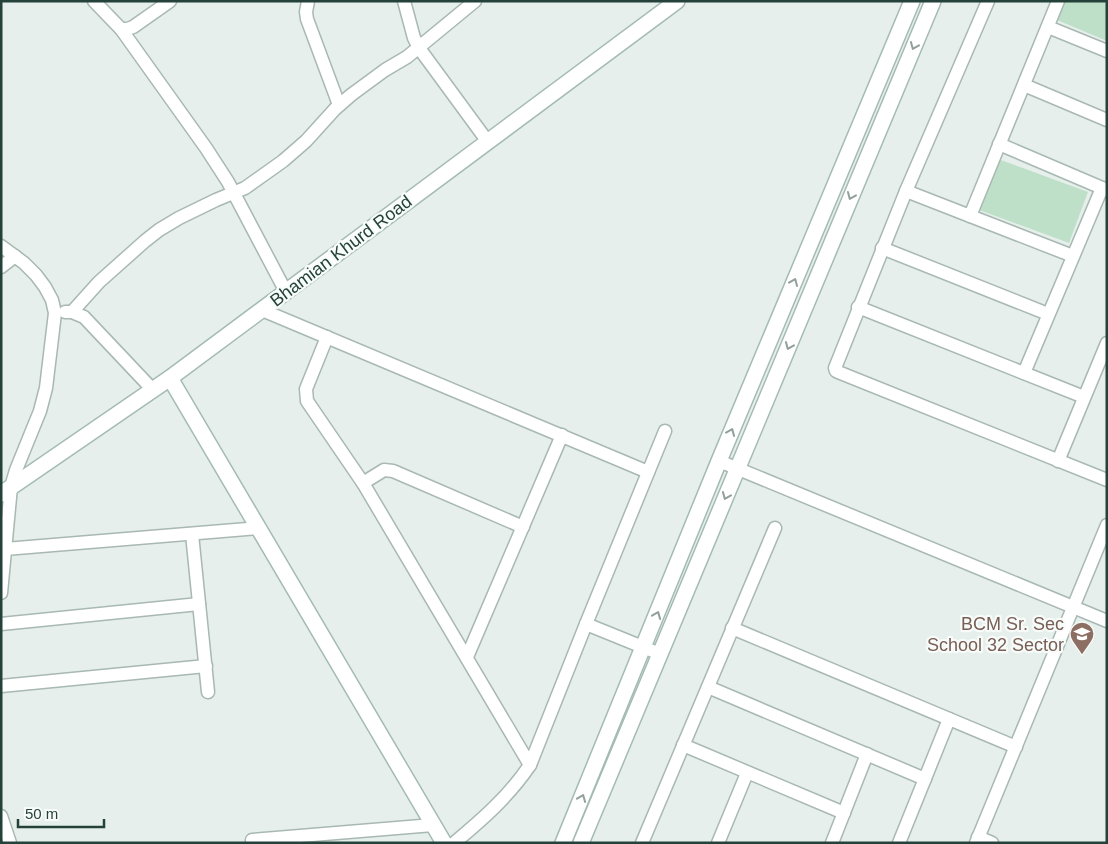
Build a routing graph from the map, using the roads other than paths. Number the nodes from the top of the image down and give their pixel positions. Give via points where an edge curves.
1 (94, 1) edge
2 (170, 1) edge
3 (308, 1) edge
4 (404, 1) edge
5 (475, 1) edge
6 (676, 1) edge
7 (912, 1) edge
8 (933, 1) edge
9 (988, 1) edge
10 (1058, 1) edge
11 (1048, 27) junction
12 (121, 29) junction
13 (419, 48) junction
14 (1107, 51) edge
15 (1024, 85) junction
16 (340, 105) junction
17 (1107, 120) edge
18 (488, 142) junction
19 (999, 144) junction
20 (1104, 189) edge
21 (906, 191) junction
22 (234, 193) junction
23 (970, 216) junction
24 (1, 246) edge
25 (882, 248) junction
26 (15, 256) junction
27 (1073, 256) junction
28 (1, 267) edge
29 (286, 292) junction
30 (858, 307) junction
31 (262, 310) junction
32 (55, 312) junction
33 (72, 312) junction
34 (1048, 314) junction
35 (326, 337) junction
36 (1107, 343) edge
37 (1024, 373) junction
38 (170, 378) junction
39 (153, 390) junction
40 (1084, 397) junction
41 (665, 431) dead end
42 (562, 435) junction
43 (1058, 460) junction
44 (719, 462) junction
45 (738, 469) junction
46 (648, 472) junction
47 (1107, 480) edge
48 (363, 483) junction
49 (6, 491) edge
50 (1107, 525) edge
51 (523, 526) junction
52 (258, 528) junction
53 (775, 528) dead end
54 (192, 534) junction
55 (5, 549) junction
56 (1, 593) edge
57 (199, 604) junction
58 (1074, 607) junction
59 (1107, 621) edge
60 (1, 624) edge
61 (586, 624) junction
62 (732, 628) junction
63 (644, 647) junction
64 (660, 654) junction
65 (467, 657) junction
66 (206, 666) junction
67 (1, 686) edge
68 (708, 687) junction
69 (208, 692) dead end
70 (949, 719) junction
71 (683, 745) junction
72 (1016, 747) junction
73 (867, 754) junction
74 (530, 765) junction
75 (747, 773) junction
76 (925, 779) junction
77 (844, 813) junction
78 (1, 816) edge
79 (433, 825) junction
80 (358, 837) edge
81 (252, 840) dead end
82 (285, 840) edge
83 (977, 840) edge
84 (10, 843) edge
85 (444, 843) edge
86 (454, 843) edge
87 (563, 843) edge
88 (581, 843) edge
89 (642, 843) edge
90 (718, 843) edge
91 (832, 843) edge
92 (899, 843) edge
93 (992, 843) edge

1 - 12 street
2 - 12 street via 134,27
3 - 16 street via 307,19
4 - 13 street
5 - 13 street
6 - 18 street, Bhamian Khurd Road
44 -> 7 street
8 -> 45 street
9 - 21 street
10 - 11 street
11 - 14 street
11 - 15 street
12 - 22 street
13 - 16 street
13 - 18 street
15 - 17 street
15 - 19 street
16 - 22 street via 284,161
18 - 29 street, Bhamian Khurd Road
19 - 20 street
19 - 23 street
20 - 27 street
21 - 23 street
21 - 25 street
22 - 29 street
22 - 33 street via 144,240
23 - 27 street
24 - 26 street
25 - 30 street
25 - 34 street
26 - 28 street
26 - 32 street via 45,287
27 - 34 street
29 - 31 street, Bhamian Khurd Road
30 - 37 street
30 - 43 street via 835,364 836,371
31 - 35 street
31 - 38 street, Bhamian Khurd Road
32 - 33 street
32 - 49 street via 40,411
33 - 39 street via 84,318
34 - 37 street
35 - 42 street
35 - 48 street via 305,395
36 - 40 street
37 - 40 street
38 - 39 street, Bhamian Khurd Road
38 - 52 street
39 - 49 street, Bhamian Khurd Road
40 - 43 street
41 - 46 street
42 - 46 street
42 - 51 street
43 - 47 street
44 - 45 street
63 -> 44 street
45 - 58 street
45 -> 64 street
46 - 61 street
48 - 51 street via 384,470 394,471
48 - 65 street
49 - 55 street
50 - 58 street
51 - 65 street
52 - 54 street
52 - 79 street
53 - 62 street
54 - 55 street
54 - 57 street
55 - 56 street
57 - 60 street
57 - 66 street
58 - 59 street
58 - 72 street
61 - 63 street
61 - 74 street
62 - 68 street
62 - 70 street
63 - 64 street
87 -> 63 street
64 - 88 street
65 - 74 street
66 - 67 street
66 - 69 street
68 - 71 street
68 - 73 street
70 - 72 street
70 - 76 street
71 - 75 street
71 - 89 street
72 - 83 street
73 - 76 street
73 - 77 street
74 - 86 street via 498,804
75 - 77 street
75 - 90 street
76 - 92 street
77 - 91 street
78 - 84 street
79 - 80 street
79 - 85 street
80 - 82 street
81 - 82 street
83 - 93 street

